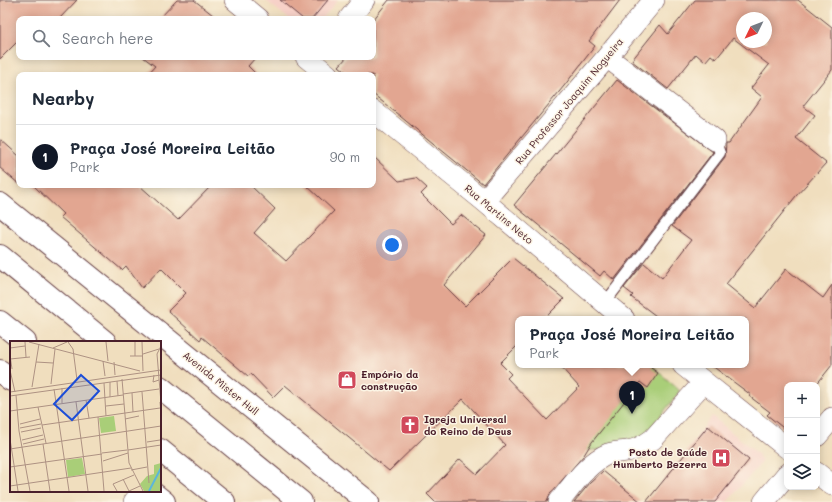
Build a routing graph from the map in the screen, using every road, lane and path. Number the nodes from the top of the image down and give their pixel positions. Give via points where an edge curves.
1 (235, 0) edge
2 (364, 0) edge
3 (654, 0) edge
4 (254, 16) edge
5 (351, 16) edge
6 (607, 57) junction
7 (376, 113) edge
8 (715, 140) joint
9 (484, 201) junction
10 (0, 204) edge
11 (0, 256) edge
12 (604, 304) junction
13 (620, 316) edge
14 (0, 322) edge
15 (24, 341) edge
16 (104, 341) edge
17 (687, 368) edge
18 (0, 371) edge
19 (10, 379) edge
20 (704, 382) junction
21 (161, 388) edge
22 (832, 418) edge
23 (820, 432) edge
24 (784, 446) edge
25 (161, 451) edge
26 (820, 475) edge
27 (784, 478) edge
28 (832, 485) edge
29 (142, 492) edge
30 (151, 492) edge
31 (134, 502) edge
32 (164, 502) edge
33 (224, 502) edge
34 (301, 502) edge
35 (368, 502) edge
36 (559, 502) edge
37 (764, 502) edge

1 - 4 street
2 - 5 street
3 - 6 street, Rua Professor Joaquim Nogueira
6 - 8 street
6 - 9 street, Rua Professor Joaquim Nogueira
7 - 9 street, Rua Martins Neto
8 - 12 lane via 720,153
9 - 12 street, Rua Martins Neto
10 - 35 main road, Avenida Mister Hull
11 - 16 main road
12 - 13 street, Rua Martins Neto
14 - 15 main road
17 - 20 street
18 - 19 main road
20 - 24 street
20 - 36 street via 653,440 630,451 609,454 597,461
21 - 34 main road
22 - 23 street
25 - 33 main road
26 - 28 street
27 - 37 street
29 - 31 street
30 - 32 main road

